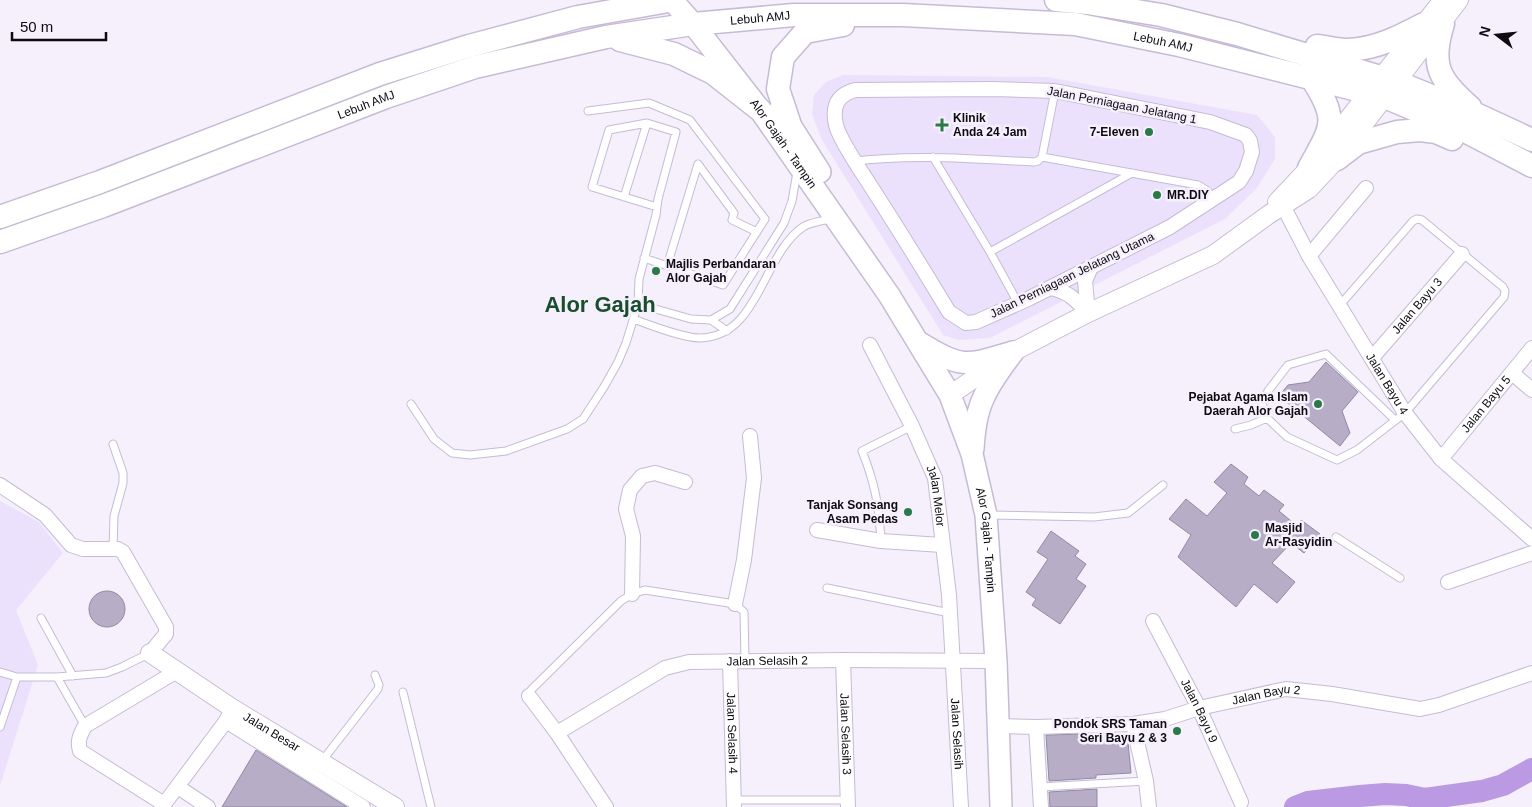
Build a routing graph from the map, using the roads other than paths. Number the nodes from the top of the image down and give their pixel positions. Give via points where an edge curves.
1 (598, 0) edge
2 (673, 0) edge
3 (691, 0) edge
4 (1056, 0) edge
5 (1443, 0) edge
6 (1459, 0) edge
7 (903, 15) junction
8 (578, 17) junction
9 (701, 23) junction
10 (1433, 24) junction
11 (1237, 34) junction
12 (606, 37) junction
13 (1312, 79) junction
14 (1383, 87) junction
15 (1055, 91) junction
16 (836, 103) joint
17 (760, 110) junction
18 (588, 111) dead end
19 (1478, 115) junction
20 (646, 123) junction
21 (790, 125) junction
22 (1532, 140) edge
23 (1252, 148) joint
24 (1042, 156) junction
25 (932, 157) junction
26 (1337, 159) junction
27 (855, 161) junction
28 (798, 165) junction
29 (1532, 167) edge
30 (1309, 168) junction
31 (1132, 173) junction
32 (1366, 188) dead end
33 (624, 197) junction
34 (1213, 200) junction
35 (1282, 202) junction
36 (657, 207) junction
37 (0, 217) edge
38 (835, 218) junction
39 (757, 232) junction
40 (0, 242) edge
41 (990, 252) junction
42 (1462, 254) junction
43 (1309, 256) junction
44 (644, 258) junction
45 (667, 266) junction
46 (1091, 267) junction
47 (1050, 288) junction
48 (889, 295) junction
49 (638, 304) junction
50 (1018, 304) junction
51 (1340, 305) junction
52 (1088, 313) junction
53 (633, 319) junction
54 (711, 320) junction
55 (727, 331) junction
56 (917, 342) junction
57 (870, 345) dead end
58 (1532, 348) edge
59 (1013, 352) junction
60 (1372, 358) junction
61 (1512, 373) junction
62 (1532, 390) edge
63 (950, 395) junction
64 (411, 404) dead end
65 (1400, 416) junction
66 (1267, 418) junction
67 (912, 426) junction
68 (1235, 429) dead end
69 (750, 436) dead end
70 (113, 444) dead end
71 (972, 454) junction
72 (1441, 459) junction
73 (685, 482) dead end
74 (0, 485) edge
75 (1163, 485) dead end
76 (986, 514) junction
77 (817, 530) dead end
78 (1336, 537) dead end
79 (1532, 539) edge
80 (881, 541) junction
81 (942, 545) junction
82 (113, 550) junction
83 (1532, 553) edge
84 (1400, 578) dead end
85 (1448, 582) dead end
86 (827, 588) dead end
87 (632, 594) junction
88 (735, 604) junction
89 (950, 613) junction
90 (41, 618) dead end
91 (1153, 621) dead end
92 (150, 653) junction
93 (843, 660) junction
94 (952, 660) junction
95 (730, 661) junction
96 (744, 661) junction
97 (996, 661) junction
98 (177, 671) junction
99 (0, 672) edge
100 (1532, 672) edge
101 (375, 675) dead end
102 (73, 676) junction
103 (17, 677) junction
104 (57, 677) junction
105 (403, 692) dead end
106 (529, 696) joint
107 (1199, 708) junction
108 (229, 715) junction
109 (1132, 724) junction
110 (85, 726) junction
111 (998, 726) junction
112 (0, 727) edge
113 (1036, 727) junction
114 (557, 733) junction
115 (321, 762) junction
116 (1146, 781) junction
117 (178, 787) junction
118 (1040, 787) junction
119 (1241, 802) dead end
120 (734, 804) edge
121 (848, 804) edge
122 (163, 806) edge
123 (208, 807) edge
124 (363, 807) edge
125 (395, 807) edge
126 (430, 807) edge
127 (606, 807) edge
128 (961, 807) edge
129 (1001, 807) edge
130 (1041, 807) edge
131 (1149, 807) edge

1 - 8 highway
2 - 8 highway, Lebuh AMJ
2 - 9 main road, Alor Gajah - Tampin
3 - 9 main road, Alor Gajah - Tampin
4 - 11 highway, Lebuh AMJ via 1162,15
5 - 10 street
6 - 10 street
7 - 9 highway, Lebuh AMJ via 794,15
7 - 13 highway, Lebuh AMJ via 1074,24 1179,45
7 - 21 highway via 805,32 783,56 778,89
8 - 37 highway, Lebuh AMJ via 380,74
9 - 12 highway, Lebuh AMJ
9 - 17 main road, Alor Gajah - Tampin
9 - 21 main road, Alor Gajah - Tampin
10 - 11 highway via 1388,42 1346,50
10 - 14 street
10 - 19 highway via 1441,77
11 - 14 highway, Lebuh AMJ
12 - 17 highway via 674,54 713,73
12 - 40 highway, Lebuh AMJ via 475,67 395,94
13 - 14 highway, Lebuh AMJ
13 - 30 highway via 1331,116 1328,134
14 - 19 highway, Lebuh AMJ
14 - 26 street
14 - 29 highway, Lebuh AMJ
14 - 30 street
15 - 16 street, Jalan Perniagaan Jelatang 1 via 854,90 844,93
15 - 23 street, Jalan Perniagaan Jelatang 1 via 1210,122 1246,135
15 - 24 lane
16 - 27 street, Jalan Perniagaan Jelatang Utama via 836,126
17 - 28 main road, Alor Gajah - Tampin
18 - 39 lane via 649,103 690,120 765,218
19 - 22 highway, Lebuh AMJ
20 - 33 lane
20 - 33 lane via 609,130 606,140 592,188
20 - 36 lane via 676,132
21 - 48 main road, Alor Gajah - Tampin via 854,225
23 - 34 street, Jalan Perniagaan Jelatang Utama via 1250,162 1239,182
24 - 25 lane via 1034,162
24 - 31 lane
25 - 27 lane
25 - 41 lane
26 - 29 highway via 1358,143 1397,132 1420,130 1436,132 1497,160
26 - 35 street via 1309,189
27 - 50 street, Jalan Perniagaan Jelatang Utama via 950,312 966,323 976,322
28 - 38 main road, Alor Gajah - Tampin
28 - 54 lane via 784,224 730,309
30 - 35 street
31 - 34 lane via 1198,185
31 - 41 lane
32 - 43 street
33 - 36 lane
34 - 46 street, Jalan Perniagaan Jelatang Utama via 1170,227
35 - 43 street, Jalan Bayu 4
35 - 52 street via 1213,255
36 - 44 lane
38 - 48 main road, Alor Gajah - Tampin
38 - 55 lane via 804,226 788,241 743,317
39 - 45 lane via 723,284
39 - 45 lane via 732,220 734,213 698,164
41 - 50 lane
42 - 51 lane via 1422,220 1416,219
42 - 60 street, Jalan Bayu 3
42 - 65 lane via 1503,286 1504,296
43 - 51 street, Jalan Bayu 4
44 - 45 lane
44 - 49 lane via 638,279
46 - 47 street, Jalan Perniagaan Jelatang Utama
46 - 52 street via 1086,281
47 - 50 street, Jalan Perniagaan Jelatang Utama
47 - 52 street via 1063,290
48 - 56 main road, Alor Gajah - Tampin
49 - 53 lane
49 - 54 lane via 691,320
51 - 60 street, Jalan Bayu 4
52 - 59 street
53 - 55 lane via 698,338
53 - 64 lane via 618,362 604,388 583,419 567,429 506,451 470,455 452,453 434,439
54 - 55 lane
56 - 59 main road via 943,357 973,364
56 - 63 main road, Alor Gajah - Tampin
57 - 67 street, Jalan Melor
58 - 61 street, Jalan Bayu 5
59 - 63 street
59 - 71 main road via 982,399
60 - 65 street, Jalan Bayu 4
61 - 62 street
61 - 72 street, Jalan Bayu 5
63 - 71 main road, Alor Gajah - Tampin
65 - 66 lane via 1356,450 1337,460 1287,437
65 - 66 lane via 1326,354 1288,365 1262,403
65 - 72 street, Jalan Bayu 4
66 - 68 lane
67 - 80 lane via 862,451 879,508
67 - 81 street, Jalan Melor via 935,478
69 - 88 street via 754,478
70 - 82 lane via 123,483 114,516
71 - 76 main road, Alor Gajah - Tampin
72 - 79 street, Jalan Bayu 4
73 - 87 street via 655,473 642,476 630,490 626,509 633,536
74 - 82 street via 45,515 71,545 83,549
75 - 76 lane via 1128,513 1094,517
76 - 97 main road, Alor Gajah - Tampin
77 - 80 street
78 - 84 lane
80 - 81 street
81 - 89 street, Jalan Melor
82 - 92 street via 123,552 166,626 166,634
83 - 85 street
86 - 89 lane
87 - 88 lane via 645,590
87 - 106 lane via 621,601 531,690
88 - 96 lane via 744,612
89 - 94 street, Jalan Melor
90 - 102 lane
91 - 107 street, Jalan Bayu 9
92 - 98 street, Jalan Besar
92 - 102 lane via 106,673
93 - 94 street, Jalan Selasih 2
93 - 96 street, Jalan Selasih 2
93 - 121 street, Jalan Selasih 3
94 - 97 street, Jalan Selasih 2
94 - 128 street, Jalan Selasih
95 - 96 street, Jalan Selasih 2
95 - 114 street, Jalan Selasih 2 via 690,662 666,668
95 - 120 street, Jalan Selasih 4
97 - 111 main road, Alor Gajah - Tampin
98 - 108 street, Jalan Besar
98 - 110 street
99 - 103 lane
100 - 107 street, Jalan Bayu 2 via 1420,709 1286,689
101 - 115 lane via 378,689
102 - 104 lane
103 - 104 lane
103 - 112 lane
104 - 110 lane
105 - 126 lane
106 - 114 street
107 - 109 street, Jalan Bayu 2
107 - 119 street, Jalan Bayu 9
108 - 115 street, Jalan Besar
108 - 117 street
108 - 124 street
109 - 113 street, Jalan Bayu 2
109 - 116 street
110 - 122 street via 80,733 80,751
111 - 113 street, Jalan Bayu 2
111 - 129 main road, Alor Gajah - Tampin
113 - 118 street
114 - 127 street
115 - 125 street, Jalan Besar
116 - 118 lane
116 - 131 street
117 - 122 street
117 - 123 street
118 - 130 street
120 - 121 lane

